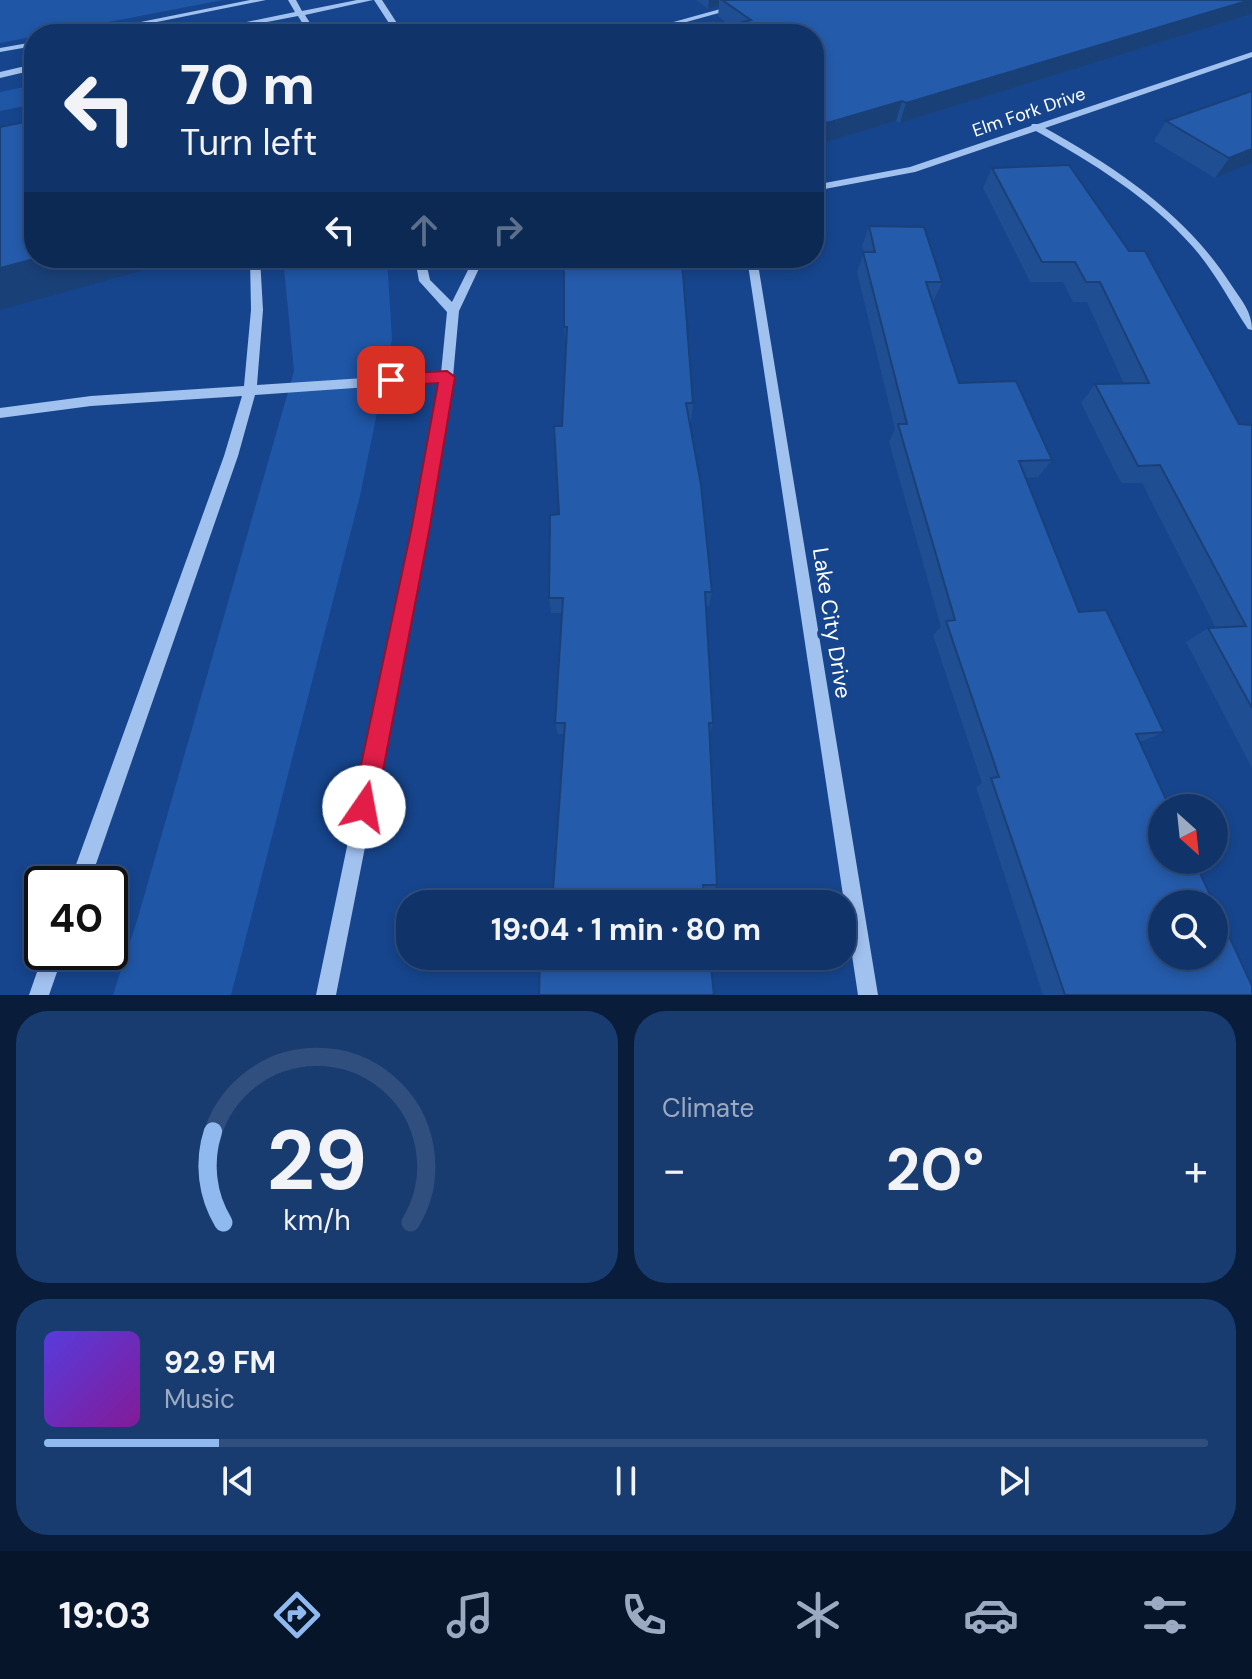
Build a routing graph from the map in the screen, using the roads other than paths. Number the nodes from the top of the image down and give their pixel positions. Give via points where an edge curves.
1 (262, 0) edge
2 (292, 0) edge
3 (369, 0) edge
4 (378, 0) edge
5 (762, 0) edge
6 (300, 13) junction
7 (137, 24) edge
8 (244, 24) edge
9 (307, 24) edge
10 (394, 24) edge
11 (672, 24) edge
12 (24, 46) edge
13 (0, 50) edge
14 (1252, 54) edge
15 (24, 69) edge
16 (0, 75) edge
17 (1035, 126) junction
18 (824, 186) edge
19 (255, 268) edge
20 (422, 268) edge
21 (474, 268) edge
22 (754, 268) edge
23 (453, 311) junction
24 (1252, 326) edge
25 (447, 377) junction
26 (250, 389) junction
27 (0, 413) edge
28 (85, 866) edge
29 (48, 970) edge
30 (39, 995) edge
31 (326, 995) edge
32 (868, 995) edge

1 - 7 street
2 - 6 street
3 - 6 street
4 - 10 street
5 - 11 street
6 - 8 street
6 - 9 street
12 - 13 street
14 - 17 street, Elm Fork Drive
15 - 16 street
17 - 18 street, Elm Fork Drive via 912,170
17 - 24 street via 1154,202 1199,246
19 - 26 street
20 - 23 street via 425,281
21 - 23 street
22 - 32 street, Lake City Drive
23 - 25 street
25 - 26 street
25 - 31 street
26 - 27 street
26 - 28 street
29 - 30 street

